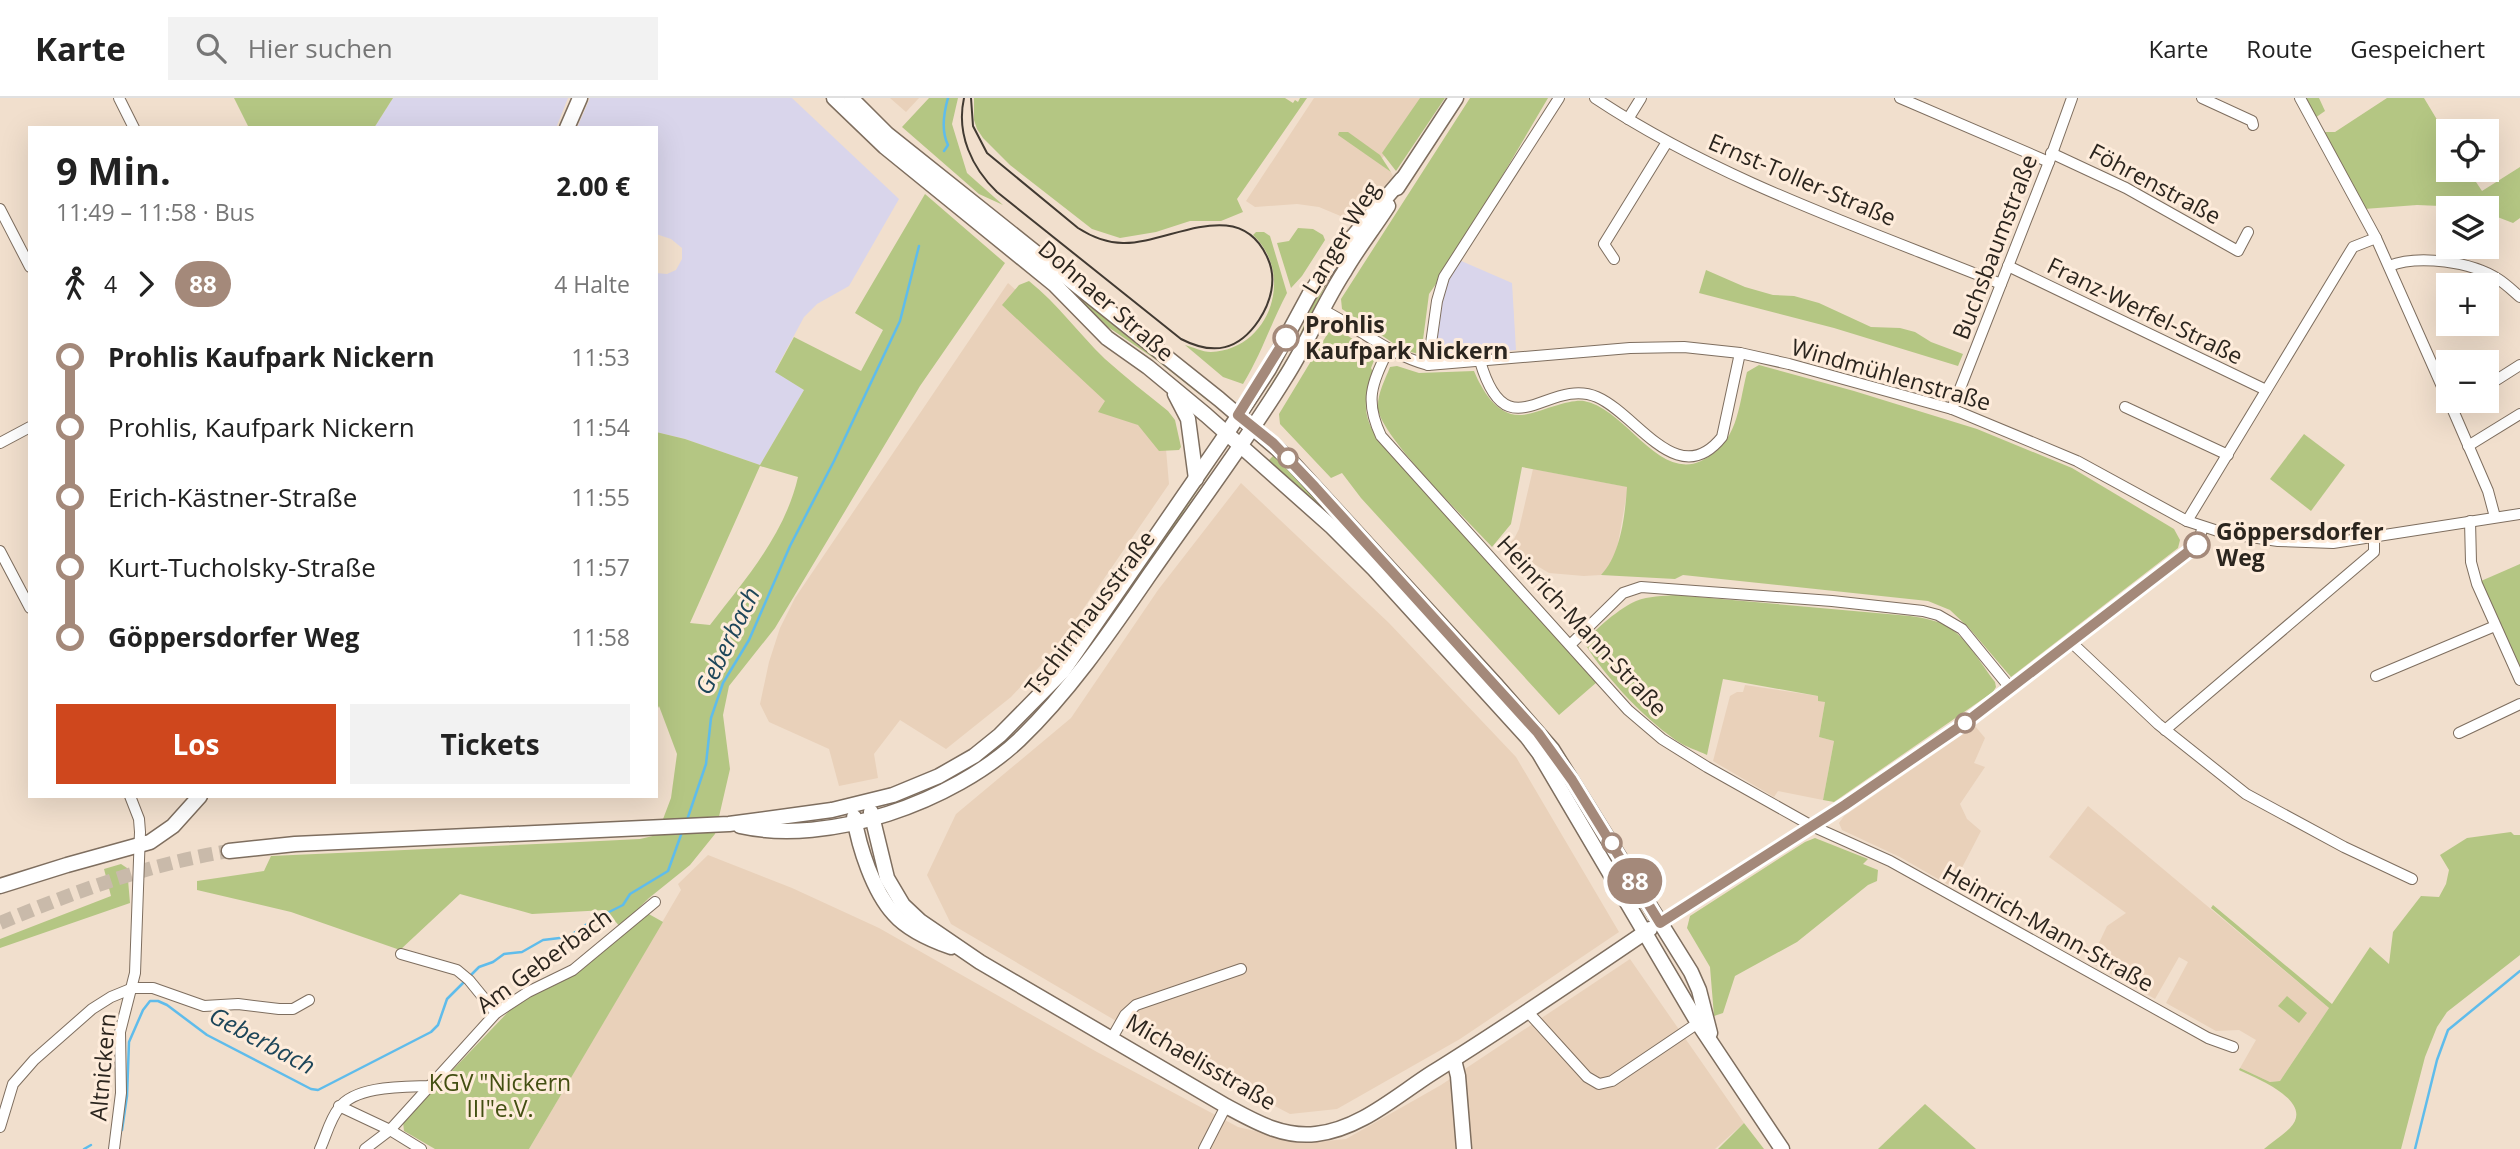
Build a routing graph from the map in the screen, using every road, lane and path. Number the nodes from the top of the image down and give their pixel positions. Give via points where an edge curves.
1 (118, 98) edge
2 (580, 98) edge
3 (834, 98) edge
4 (850, 98) edge
5 (1456, 98) edge
6 (1559, 98) edge
7 (1595, 98) edge
8 (1641, 98) edge
9 (1900, 98) edge
10 (2072, 98) edge
11 (2202, 98) edge
12 (2301, 98) edge
13 (1628, 119) junction
14 (2253, 125) dead end
15 (133, 126) edge
16 (568, 126) edge
17 (1667, 142) junction
18 (2050, 158) junction
19 (1402, 179) junction
20 (0, 209) edge
21 (2248, 232) dead end
22 (2376, 238) junction
23 (1614, 259) dead end
24 (28, 263) edge
25 (2008, 266) junction
26 (2389, 266) junction
27 (2001, 284) junction
28 (2520, 297) edge
29 (1323, 310) junction
30 (1388, 350) junction
31 (1740, 353) junction
32 (1480, 361) junction
33 (1428, 365) junction
34 (2520, 365) edge
35 (2436, 372) edge
36 (2499, 378) edge
37 (1171, 387) junction
38 (2266, 390) junction
39 (2125, 407) dead end
40 (1952, 409) junction
41 (2454, 413) edge
42 (2520, 414) edge
43 (1238, 415) junction
44 (1253, 427) junction
45 (28, 428) edge
46 (1227, 433) junction
47 (0, 443) edge
48 (1241, 445) junction
49 (2469, 446) junction
50 (2228, 456) junction
51 (1196, 479) junction
52 (2520, 514) edge
53 (2495, 517) junction
54 (2187, 521) junction
55 (2470, 522) junction
56 (2203, 527) junction
57 (2374, 539) junction
58 (0, 551) edge
59 (28, 604) edge
60 (2495, 626) junction
61 (2071, 642) junction
62 (1571, 644) junction
63 (2376, 676) dead end
64 (2520, 680) edge
65 (2011, 689) junction
66 (2520, 704) edge
67 (2165, 730) junction
68 (2459, 733) dead end
69 (131, 798) edge
70 (198, 798) edge
71 (868, 802) junction
72 (852, 805) junction
73 (872, 820) junction
74 (724, 824) junction
75 (855, 824) junction
76 (1812, 826) junction
77 (139, 846) junction
78 (229, 851) tunnel mouth
79 (2412, 879) dead end
80 (0, 886) edge
81 (655, 902) dead end
82 (1660, 923) junction
83 (1645, 933) junction
84 (965, 953) junction
85 (401, 954) dead end
86 (1241, 969) dead end
87 (133, 989) junction
88 (309, 1000) dead end
89 (1528, 1012) junction
90 (496, 1013) junction
91 (1698, 1023) junction
92 (1111, 1038) junction
93 (2233, 1047) dead end
94 (1716, 1048) junction
95 (1454, 1060) junction
96 (430, 1086) junction
97 (1226, 1105) junction
98 (340, 1107) junction
99 (0, 1127) edge
100 (390, 1130) junction
101 (114, 1149) edge
102 (320, 1149) edge
103 (366, 1149) edge
104 (421, 1149) edge
105 (1204, 1149) edge
106 (1464, 1149) edge
107 (1782, 1149) edge

1 - 15 street
2 - 16 main road
3 - 37 main road, Dohnaer Straße via 922,179 1055,285 1107,338
4 - 43 main road, Dohnaer Straße via 887,134
5 - 19 main road, Langer Weg
6 - 33 street via 1444,277
7 - 13 street, Ernst-Toller-Straße
8 - 13 street
9 - 18 street, Föhrenstraße
10 - 18 street, Buchsbaumstraße
11 - 14 street
12 - 22 street
13 - 17 street, Ernst-Toller-Straße
17 - 23 street via 1604,244
17 - 27 street, Ernst-Toller-Straße via 1808,207
18 - 21 street, Föhrenstraße via 2126,188 2238,251
18 - 25 street, Buchsbaumstraße
19 - 29 main road, Langer Weg
19 - 43 main road, Langer Weg via 1332,261
20 - 24 street
22 - 26 street
22 - 38 street via 2353,247
25 - 27 street, Buchsbaumstraße
25 - 38 street, Franz-Werfel-Straße
26 - 28 street via 2400,261 2463,264 2497,278
26 - 35 street
27 - 40 street, Buchsbaumstraße
29 - 30 street, Windmühlenstraße
29 - 44 main road, Langer Weg
30 - 33 street, Windmühlenstraße
30 - 62 street, Heinrich-Mann-Straße via 1371,397 1372,416 1381,436
31 - 32 street, Windmühlenstraße via 1630,348
31 - 32 street via 1722,437 1713,448 1694,456 1665,450 1595,396 1574,394 1519,409 1504,404 1492,393
31 - 40 street, Windmühlenstraße
32 - 33 street, Windmühlenstraße
34 - 36 street
37 - 46 main road, Dohnaer Straße
37 - 51 main road via 1188,419
38 - 50 street
39 - 50 street
40 - 54 street, Windmühlenstraße via 2077,461
41 - 49 street
42 - 49 street
43 - 44 main road, Dohnaer Straße
43 - 46 main road, Tschirnhausstraße
44 - 48 main road, Tschirnhausstraße
44 - 82 main road, Dohnaer Straße via 1288,458 1538,733
45 - 47 street
46 - 48 main road, Dohnaer Straße
46 - 51 main road, Tschirnhausstraße
48 - 73 main road, Tschirnhausstraße via 1102,642 1018,741 972,775
48 - 83 main road, Dohnaer Straße via 1349,543 1527,737
49 - 53 street
50 - 54 street
51 - 71 main road, Tschirnhausstraße via 1063,671 1000,735 939,776
52 - 53 street, Windmühlenstraße
53 - 55 street, Windmühlenstraße
54 - 56 street, Windmühlenstraße
55 - 57 street, Windmühlenstraße
55 - 60 street via 2471,562
56 - 57 street, Windmühlenstraße via 2284,542
56 - 61 street via 2197,545
57 - 67 street via 2374,552
58 - 59 street
60 - 63 street
60 - 64 street
61 - 65 street
61 - 67 street
62 - 65 street via 1623,593 1641,587 1832,601 1923,611 1950,620
62 - 76 street, Heinrich-Mann-Straße via 1628,710 1662,739
65 - 76 street
66 - 68 street
67 - 79 street via 2246,794
69 - 77 street, Altnickern via 139,819
70 - 77 main road via 173,826
71 - 72 main road, Tschirnhausstraße
71 - 73 main road, Michaelisstraße
72 - 74 main road, Tschirnhausstraße
72 - 75 main road, Michaelisstraße
73 - 75 main road, Tschirnhausstraße
73 - 84 main road, Michaelisstraße via 887,878 903,905
74 - 75 main road, Tschirnhausstraße via 761,831
74 - 78 main road, Tschirnhausstraße
75 - 84 main road, Michaelisstraße via 875,883 893,913 935,942
76 - 82 street
76 - 93 street, Heinrich-Mann-Straße via 1890,861 2208,1038
77 - 80 main road
77 - 87 street, Altnickern
81 - 90 street, Am Geberbach via 573,970
82 - 83 main road, Michaelisstraße
82 - 94 main road, Dohnaer Straße via 1691,972
83 - 89 main road, Michaelisstraße
83 - 91 main road, Dohnaer Straße
84 - 92 main road, Michaelisstraße
85 - 90 street via 443,965 466,978
86 - 92 street via 1136,1005
87 - 88 street, Altnickern via 162,990 214,1007 238,1004 293,1009
87 - 99 street, Altnickern via 92,1009 34,1060 13,1084
87 - 101 street, Altnickern via 120,1032 121,1093
89 - 91 street via 1587,1077 1599,1084 1612,1081
89 - 95 main road, Michaelisstraße
90 - 96 street, Am Geberbach
91 - 94 main road, Dohnaer Straße
92 - 97 main road, Michaelisstraße
94 - 107 main road, Dohnaer Straße
95 - 97 main road, Michaelisstraße via 1369,1114 1330,1131 1280,1131
95 - 106 main road
96 - 98 street via 378,1090 357,1095
96 - 100 street, Am Geberbach
97 - 105 street
98 - 100 street
98 - 102 street
100 - 103 street, Am Geberbach
100 - 104 street

